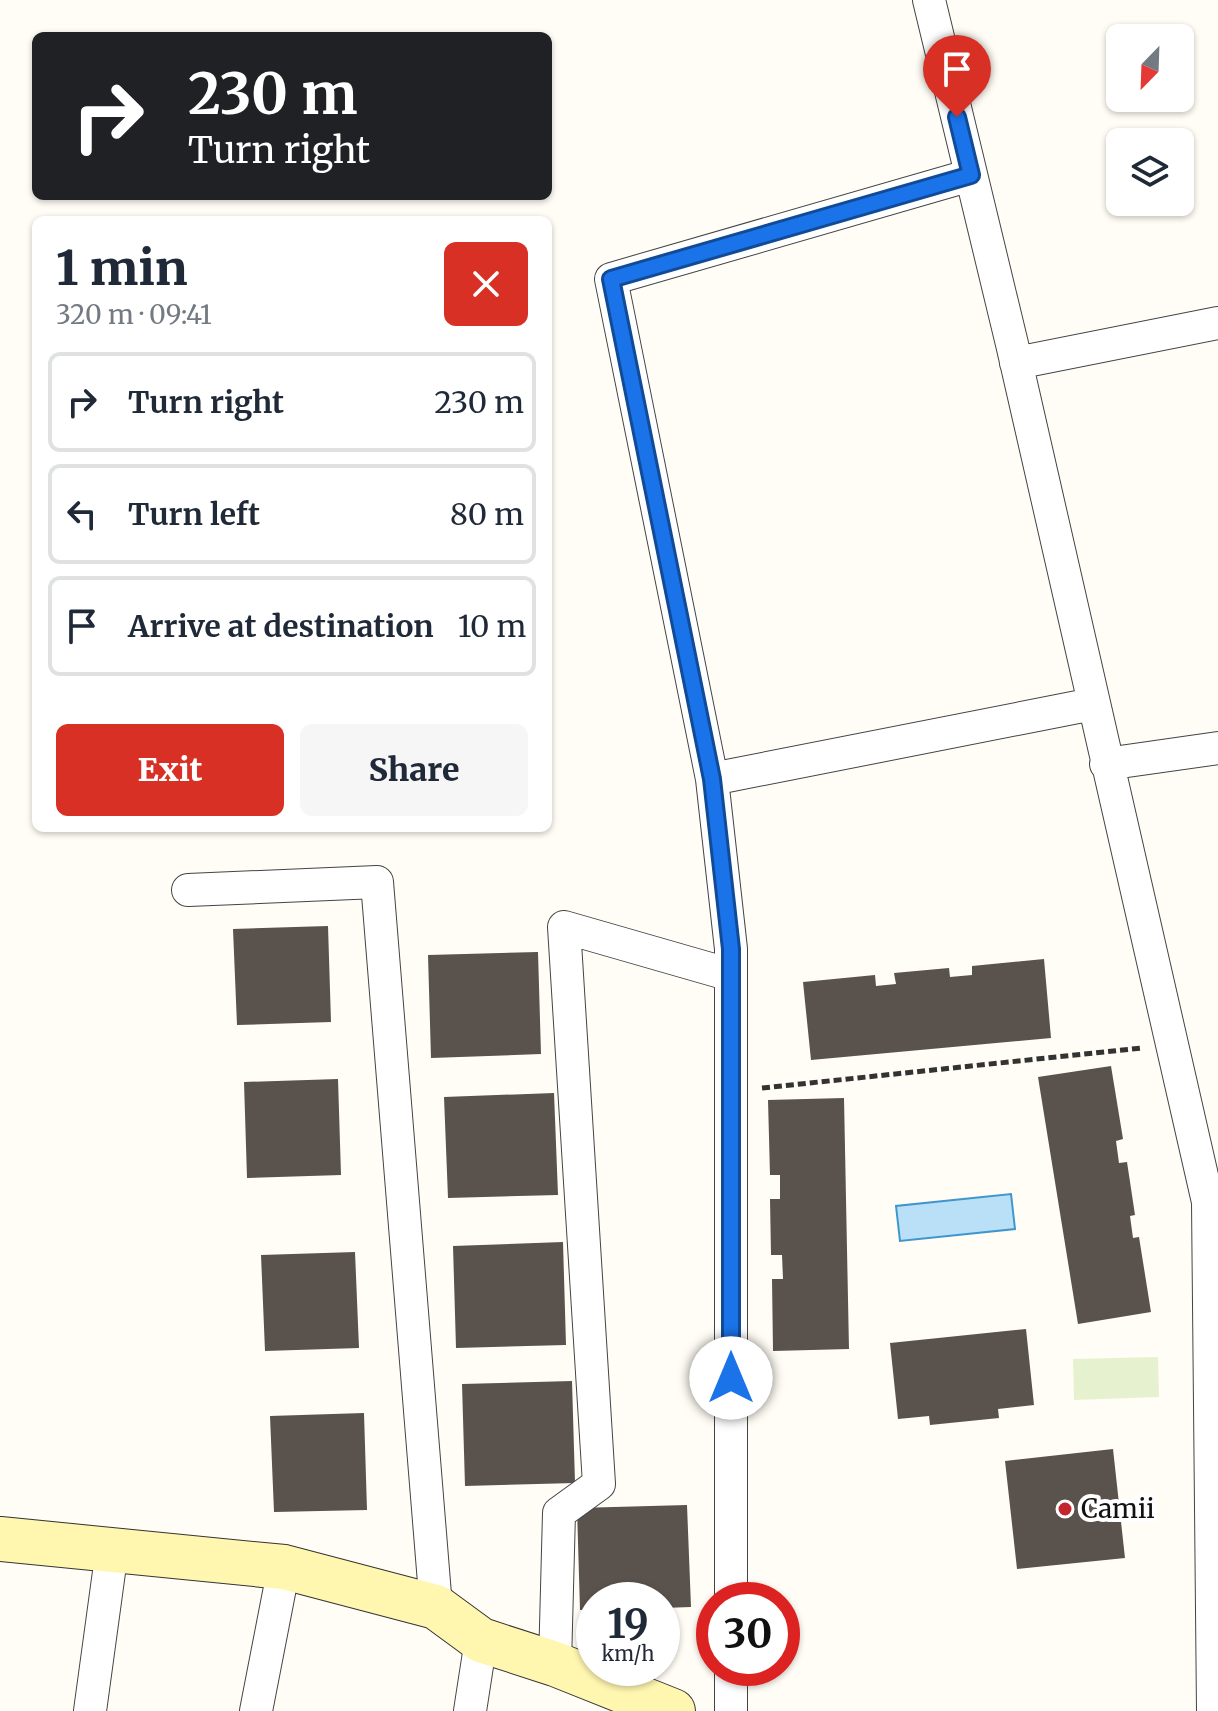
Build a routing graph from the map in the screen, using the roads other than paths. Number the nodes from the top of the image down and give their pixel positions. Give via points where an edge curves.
1 (929, 0) edge
2 (971, 175) junction
3 (1218, 323) edge
4 (1016, 363) junction
5 (1093, 704) junction
6 (1218, 748) edge
7 (1106, 764) junction
8 (712, 779) junction
9 (188, 890) dead end
10 (731, 975) junction
11 (1213, 1202) edge
12 (0, 1539) edge
13 (112, 1550) junction
14 (284, 1567) junction
15 (731, 1582) edge
16 (436, 1607) junction
17 (481, 1640) junction
18 (555, 1664) junction
19 (731, 1686) edge
20 (90, 1711) edge
21 (256, 1711) edge
22 (470, 1711) edge
23 (673, 1711) edge
24 (731, 1711) edge
25 (1213, 1711) edge

1 - 2 street
2 - 4 street
2 - 8 street via 611,279
3 - 4 street
4 - 5 street
5 - 7 street
5 - 8 street
6 - 7 street
7 - 11 street
8 - 10 street
9 - 16 street via 377,882
10 - 15 street
10 - 18 street via 564,927 599,1484 559,1513
11 - 25 street
12 - 13 main road
13 - 14 main road
13 - 20 street
14 - 16 main road
14 - 21 street
16 - 17 main road
17 - 18 main road
17 - 22 street
18 - 23 main road
19 - 24 street

